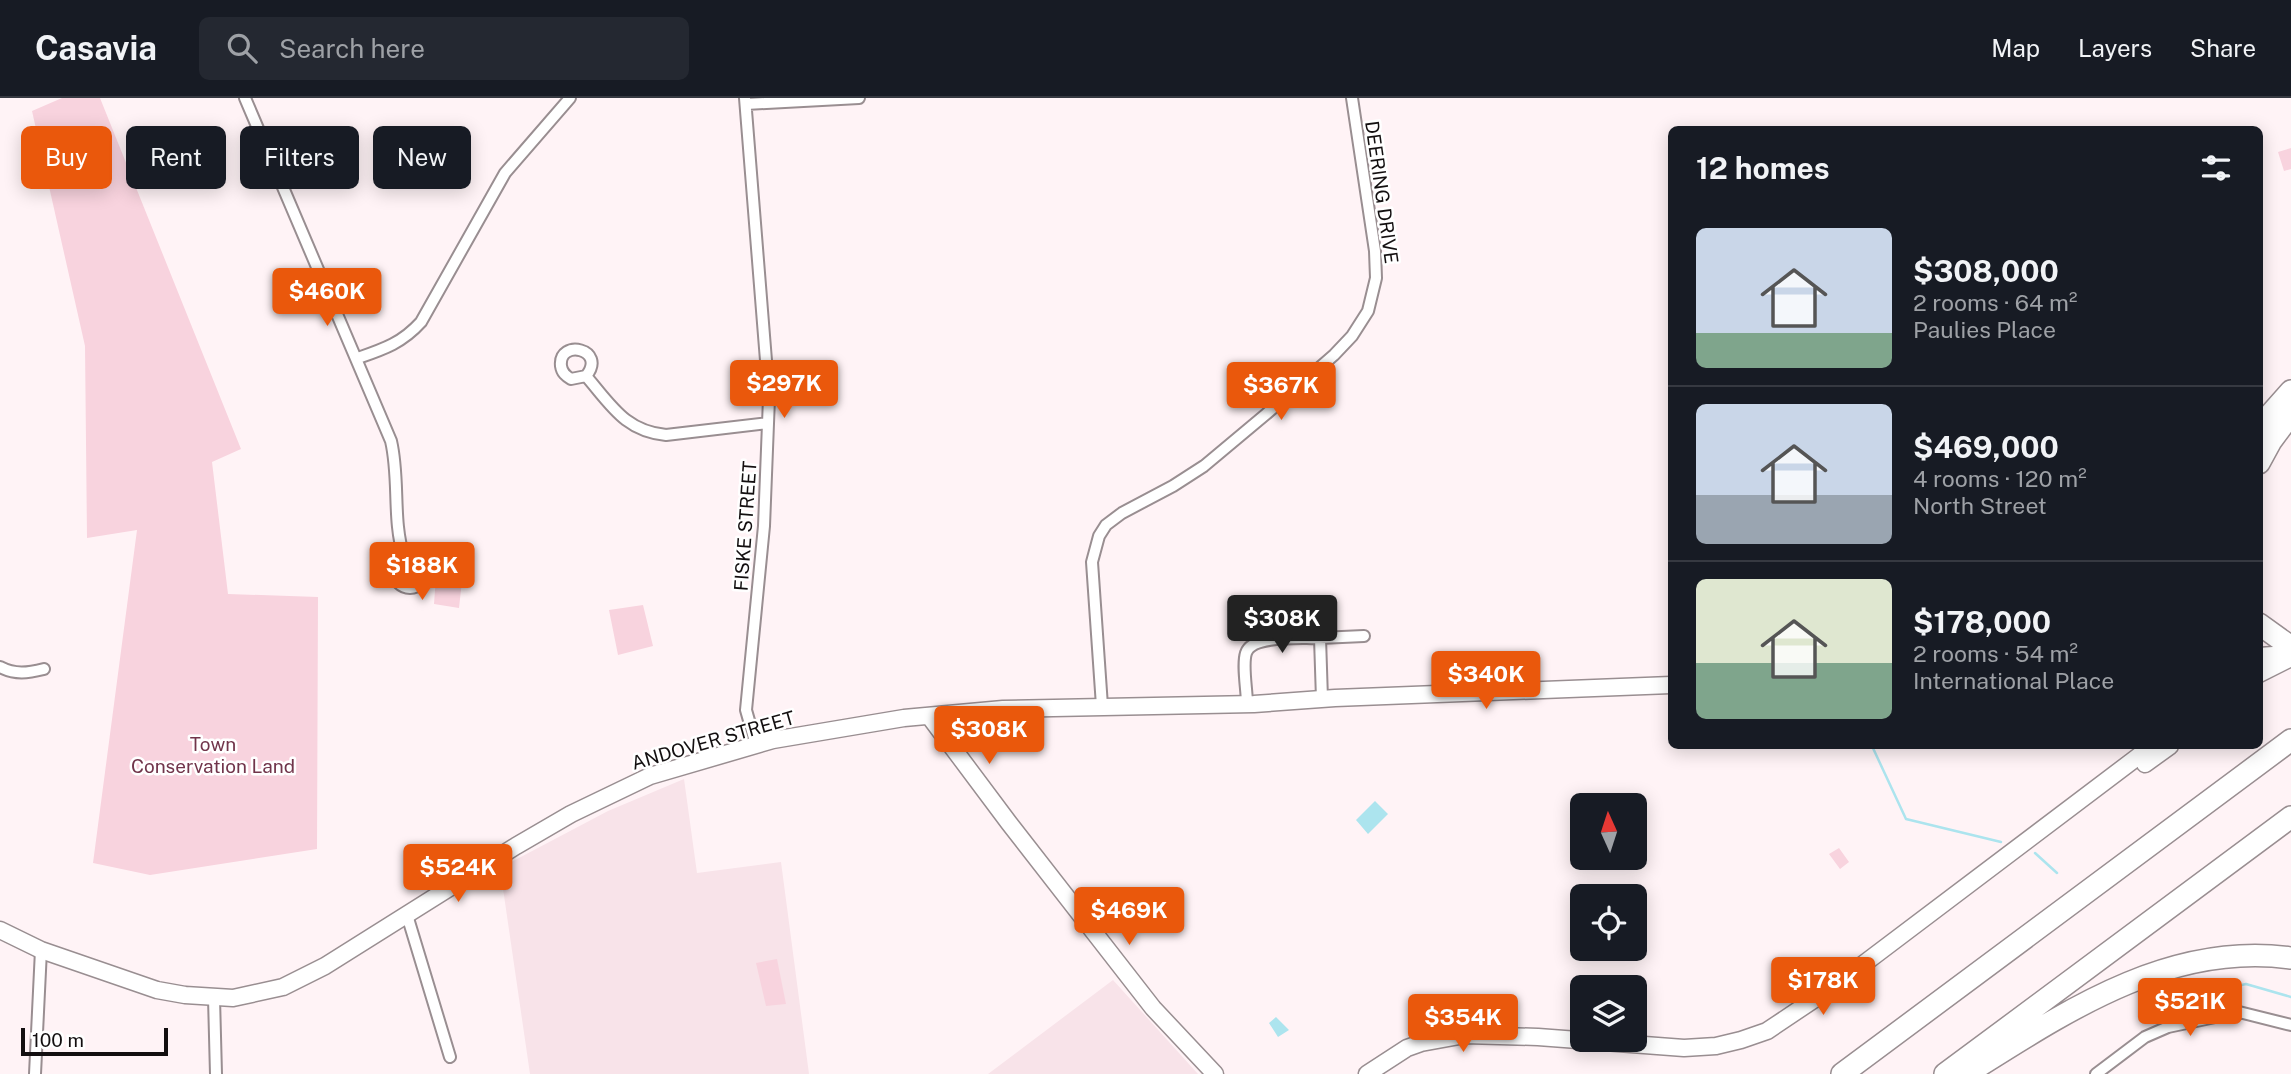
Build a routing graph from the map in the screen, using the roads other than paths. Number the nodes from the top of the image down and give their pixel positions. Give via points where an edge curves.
1 (245, 98) edge
2 (570, 98) edge
3 (859, 98) edge
4 (1352, 98) edge
5 (746, 101) edge
6 (358, 358) junction
7 (586, 376) dead end
8 (2291, 391) edge
9 (2291, 414) edge
10 (2263, 422) edge
11 (768, 424) junction
12 (2263, 456) edge
13 (404, 557) dead end
14 (2263, 627) edge
15 (1364, 636) dead end
16 (1320, 638) junction
17 (2291, 647) edge
18 (2263, 656) edge
19 (2291, 656) edge
20 (0, 667) edge
21 (44, 669) dead end
22 (2263, 672) edge
23 (1668, 685) edge
24 (1322, 699) junction
25 (1247, 704) junction
26 (1102, 706) junction
27 (929, 716) junction
28 (2291, 740) edge
29 (756, 745) junction
30 (2148, 749) edge
31 (2166, 749) edge
32 (2291, 817) edge
33 (2034, 835) junction
34 (407, 915) junction
35 (0, 930) edge
36 (41, 950) junction
37 (2291, 958) edge
38 (214, 998) junction
39 (2291, 1025) edge
40 (450, 1058) dead end
41 (35, 1074) edge
42 (216, 1074) edge
43 (1215, 1074) edge
44 (1367, 1074) edge
45 (1842, 1074) edge
46 (1945, 1074) edge
47 (1966, 1074) edge
48 (2096, 1074) edge

1 - 6 street
2 - 6 street via 505,173 421,322 408,337
3 - 5 street
4 - 26 street, DEERING DRIVE via 1375,251 1376,278 1368,311 1334,355 1204,466 1106,525 1092,562
5 - 11 street, FISKE STREET
6 - 13 street via 391,441
7 - 11 street via 622,418 653,433
8 - 10 highway
9 - 12 highway
11 - 29 street, FISKE STREET via 764,526 746,710
14 - 17 highway
15 - 16 street
16 - 24 street
16 - 25 street via 1259,640 1251,646 1245,656
18 - 19 main road
19 - 22 main road
20 - 21 street via 25,673
23 - 24 main road, ANDOVER STREET
24 - 25 main road, ANDOVER STREET
25 - 26 main road, ANDOVER STREET
26 - 27 main road, ANDOVER STREET
27 - 29 main road, ANDOVER STREET
27 - 43 main road via 1153,1008
28 - 45 highway
29 - 34 main road, ANDOVER STREET via 650,776 571,814
30 - 33 main road
31 - 33 main road via 2081,809
32 - 46 highway
33 - 44 main road via 1828,991 1766,1031 1741,1041 1684,1048 1465,1035 1407,1048
34 - 38 main road, ANDOVER STREET via 283,988
34 - 40 street
35 - 36 main road, ANDOVER STREET
36 - 38 main road, ANDOVER STREET via 157,990
36 - 41 street
37 - 47 highway via 2232,956 2188,962 2150,974 2076,1008
38 - 42 street
39 - 48 street via 2239,1012 2168,1027 2145,1037

